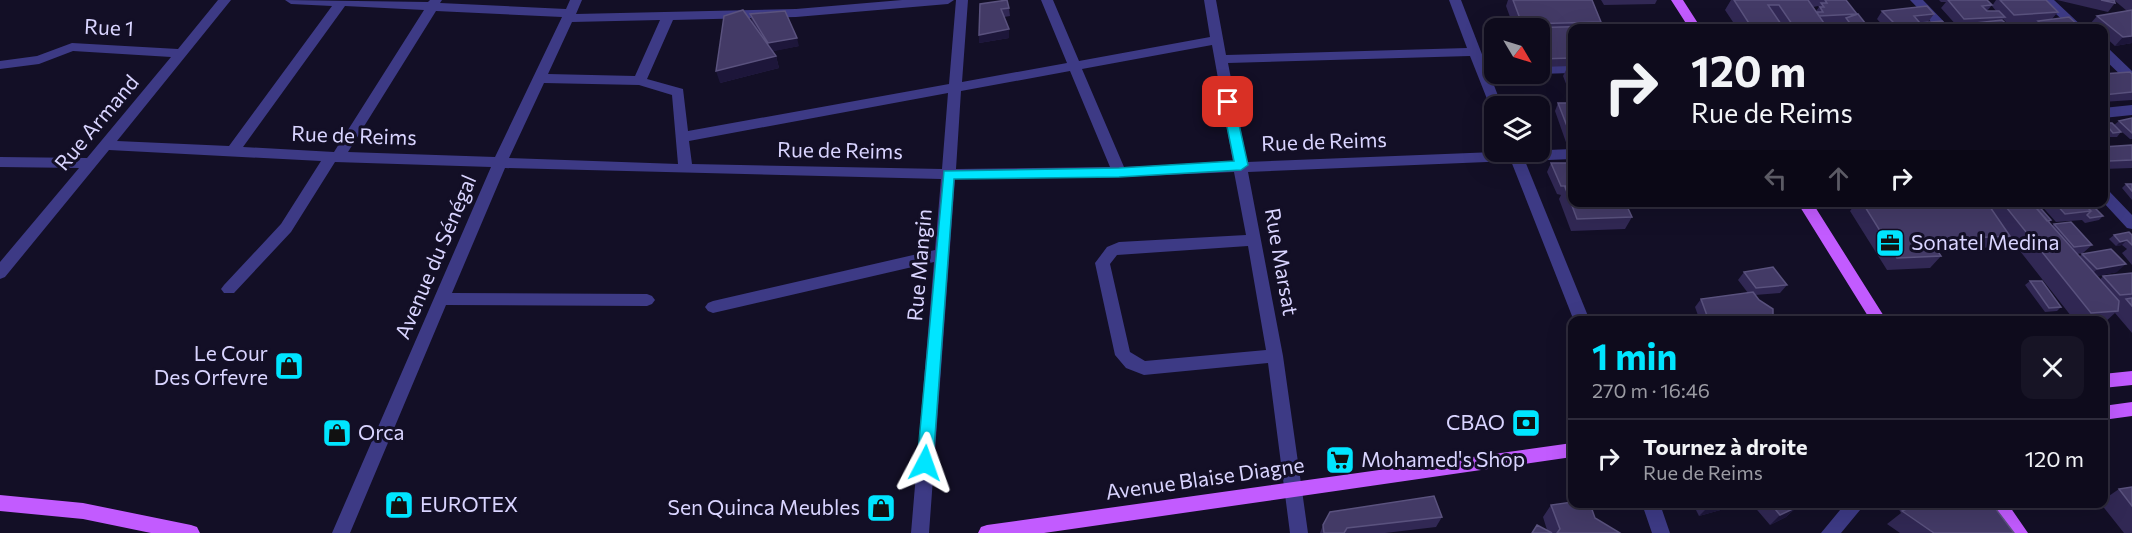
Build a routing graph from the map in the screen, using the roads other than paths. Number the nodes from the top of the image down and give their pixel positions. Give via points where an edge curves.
1 (225, 0) edge
2 (291, 0) edge
3 (948, 0) edge
4 (962, 0) edge
5 (1047, 0) edge
6 (1210, 0) edge
7 (1455, 0) edge
8 (1677, 0) edge
9 (1916, 0) edge
10 (2047, 0) edge
11 (343, 1) edge
12 (434, 3) edge
13 (794, 6) edge
14 (571, 10) edge
15 (668, 17) junction
16 (1692, 24) edge
17 (1940, 24) edge
18 (2074, 24) edge
19 (1215, 40) junction
20 (1475, 52) junction
21 (182, 53) junction
22 (2108, 56) edge
23 (1219, 59) junction
24 (0, 65) edge
25 (1484, 66) edge
26 (1076, 68) junction
27 (1568, 69) edge
28 (1550, 70) edge
29 (539, 78) junction
30 (2132, 78) edge
31 (639, 81) junction
32 (956, 88) junction
33 (2132, 110) edge
34 (2108, 112) edge
35 (683, 137) junction
36 (106, 145) junction
37 (233, 152) junction
38 (1550, 154) edge
39 (1568, 154) edge
40 (1484, 155) edge
41 (334, 157) junction
42 (0, 162) edge
43 (500, 162) junction
44 (1518, 162) edge
45 (90, 163) junction
46 (1241, 165) junction
47 (685, 169) junction
48 (1119, 172) junction
49 (948, 174) junction
50 (2108, 199) edge
51 (1807, 207) edge
52 (2132, 224) edge
53 (1254, 240) junction
54 (942, 254) junction
55 (0, 273) edge
56 (229, 289) dead end
57 (441, 299) junction
58 (648, 300) dead end
59 (713, 307) dead end
60 (1580, 316) edge
61 (1875, 316) edge
62 (1275, 356) junction
63 (2132, 378) edge
64 (2108, 380) edge
65 (2132, 409) edge
66 (2108, 412) edge
67 (1568, 451) edge
68 (1294, 488) junction
69 (0, 503) edge
70 (1653, 508) edge
71 (1852, 508) edge
72 (191, 533) edge
73 (341, 533) edge
74 (920, 533) edge
75 (987, 533) edge
76 (1299, 533) edge
77 (1661, 533) edge
78 (1830, 533) edge

1 - 21 street, Rue Armand
2 - 11 street
3 - 13 street
4 - 32 street, Rue Mangin
5 - 26 street
6 - 19 street, Rue Marsat
7 - 20 street
8 - 16 main road
9 - 17 street
10 - 18 street
11 - 12 street
11 - 37 street
12 - 14 street
12 - 41 street
13 - 15 street
14 - 15 street
14 - 29 street, Avenue du Sénégal
15 - 31 street
19 - 23 street, Rue Marsat
19 - 26 street
20 - 23 street
20 - 25 street
21 - 24 street, Rue 1 via 72,47 39,60
21 - 36 street, Rue Armand
22 - 30 street
23 - 46 street, Rue Marsat
26 - 32 street
26 - 48 street
27 - 28 street
29 - 31 street
29 - 43 street, Avenue du Sénégal
31 - 35 street via 678,92
32 - 35 street
32 - 49 street, Rue Mangin
33 - 34 street
35 - 47 street
36 - 37 street, Rue de Reims
36 - 45 street, Rue Armand
37 - 41 street, Rue de Reims
38 - 39 street, Rue de Reims
40 - 46 street, Rue de Reims
41 - 43 street, Rue de Reims
41 - 56 street via 286,228
42 - 45 street
43 - 47 street, Rue de Reims
43 - 57 street, Avenue du Sénégal
44 - 60 street
45 - 55 street, Rue Armand
46 - 48 street, Rue de Reims
46 - 53 street, Rue Marsat
47 - 49 street, Rue de Reims
48 - 49 street, Rue de Reims
49 - 54 street, Rue Mangin
50 - 52 street
51 - 61 main road
53 - 62 street, Rue Marsat
53 - 62 street via 1119,248 1102,263 1123,355 1132,363 1144,368
54 - 59 street
54 - 74 street, Rue Mangin
57 - 58 street
57 - 73 street, Avenue du Sénégal
62 - 68 street, Rue Marsat
63 - 64 main road
65 - 66 main road
67 - 68 main road, Avenue Blaise Diagne
68 - 75 main road, Avenue Blaise Diagne
68 - 76 street, Rue Marsat
69 - 72 main road via 83,511
70 - 77 street
71 - 78 street

